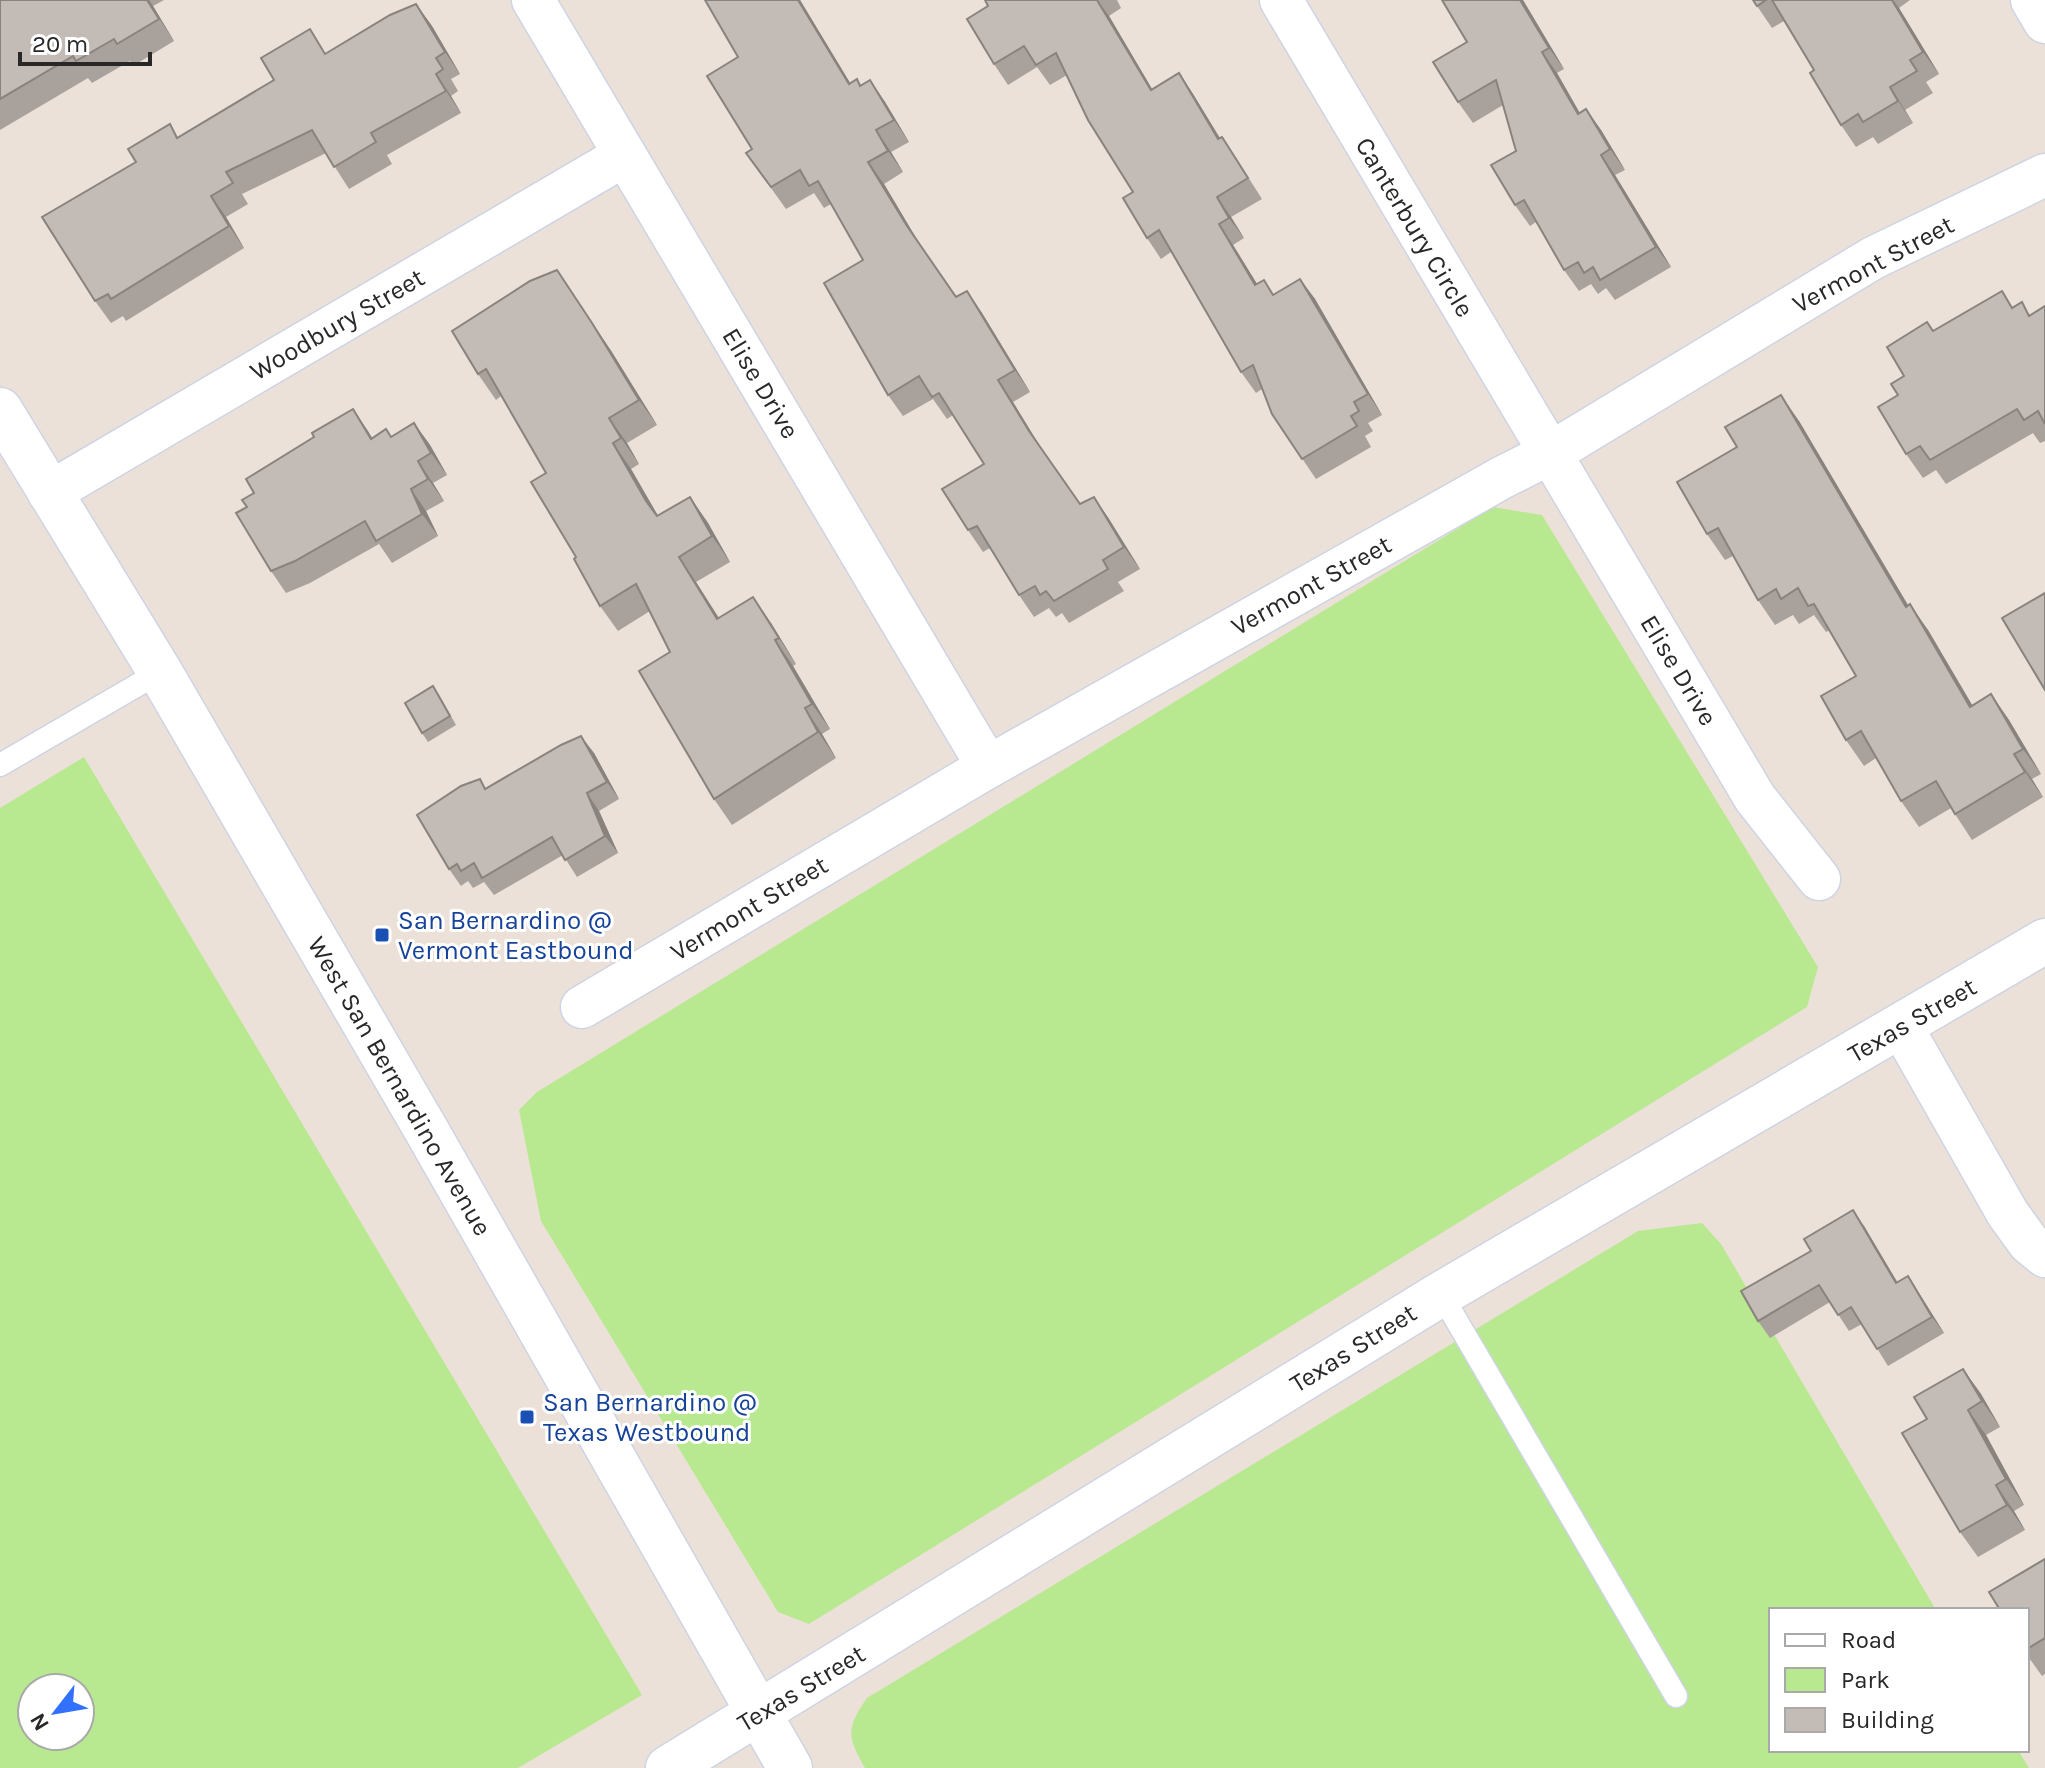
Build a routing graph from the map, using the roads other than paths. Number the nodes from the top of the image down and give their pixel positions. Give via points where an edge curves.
1 (533, 0) edge
2 (1281, 0) edge
3 (2032, 0) edge
4 (2045, 22) edge
5 (625, 155) junction
6 (2045, 175) edge
7 (0, 410) edge
8 (1549, 454) junction
9 (49, 493) junction
10 (160, 672) junction
11 (0, 765) edge
12 (988, 767) junction
13 (1819, 879) dead end
14 (2045, 941) edge
15 (582, 1007) dead end
16 (1901, 1026) junction
17 (2045, 1256) edge
18 (1441, 1294) junction
19 (1676, 1696) dead end
20 (758, 1715) junction
21 (668, 1768) edge
22 (790, 1768) edge

1 - 5 street, Elise Drive
2 - 8 street, Canterbury Circle
3 - 4 street
5 - 9 street, Woodbury Street
5 - 12 street, Elise Drive
6 - 8 street, Vermont Street via 1873,258
7 - 9 street, West San Bernardino Avenue
8 - 12 street, Vermont Street
8 - 13 street, Elise Drive via 1755,798
9 - 10 street, West San Bernardino Avenue
10 - 11 lane
10 - 20 street, West San Bernardino Avenue
12 - 15 street, Vermont Street
14 - 16 street, Texas Street
16 - 17 street via 2008,1214
16 - 18 street, Texas Street
18 - 19 lane
18 - 20 street, Texas Street
20 - 21 street, Texas Street
20 - 22 street, West San Bernardino Avenue

